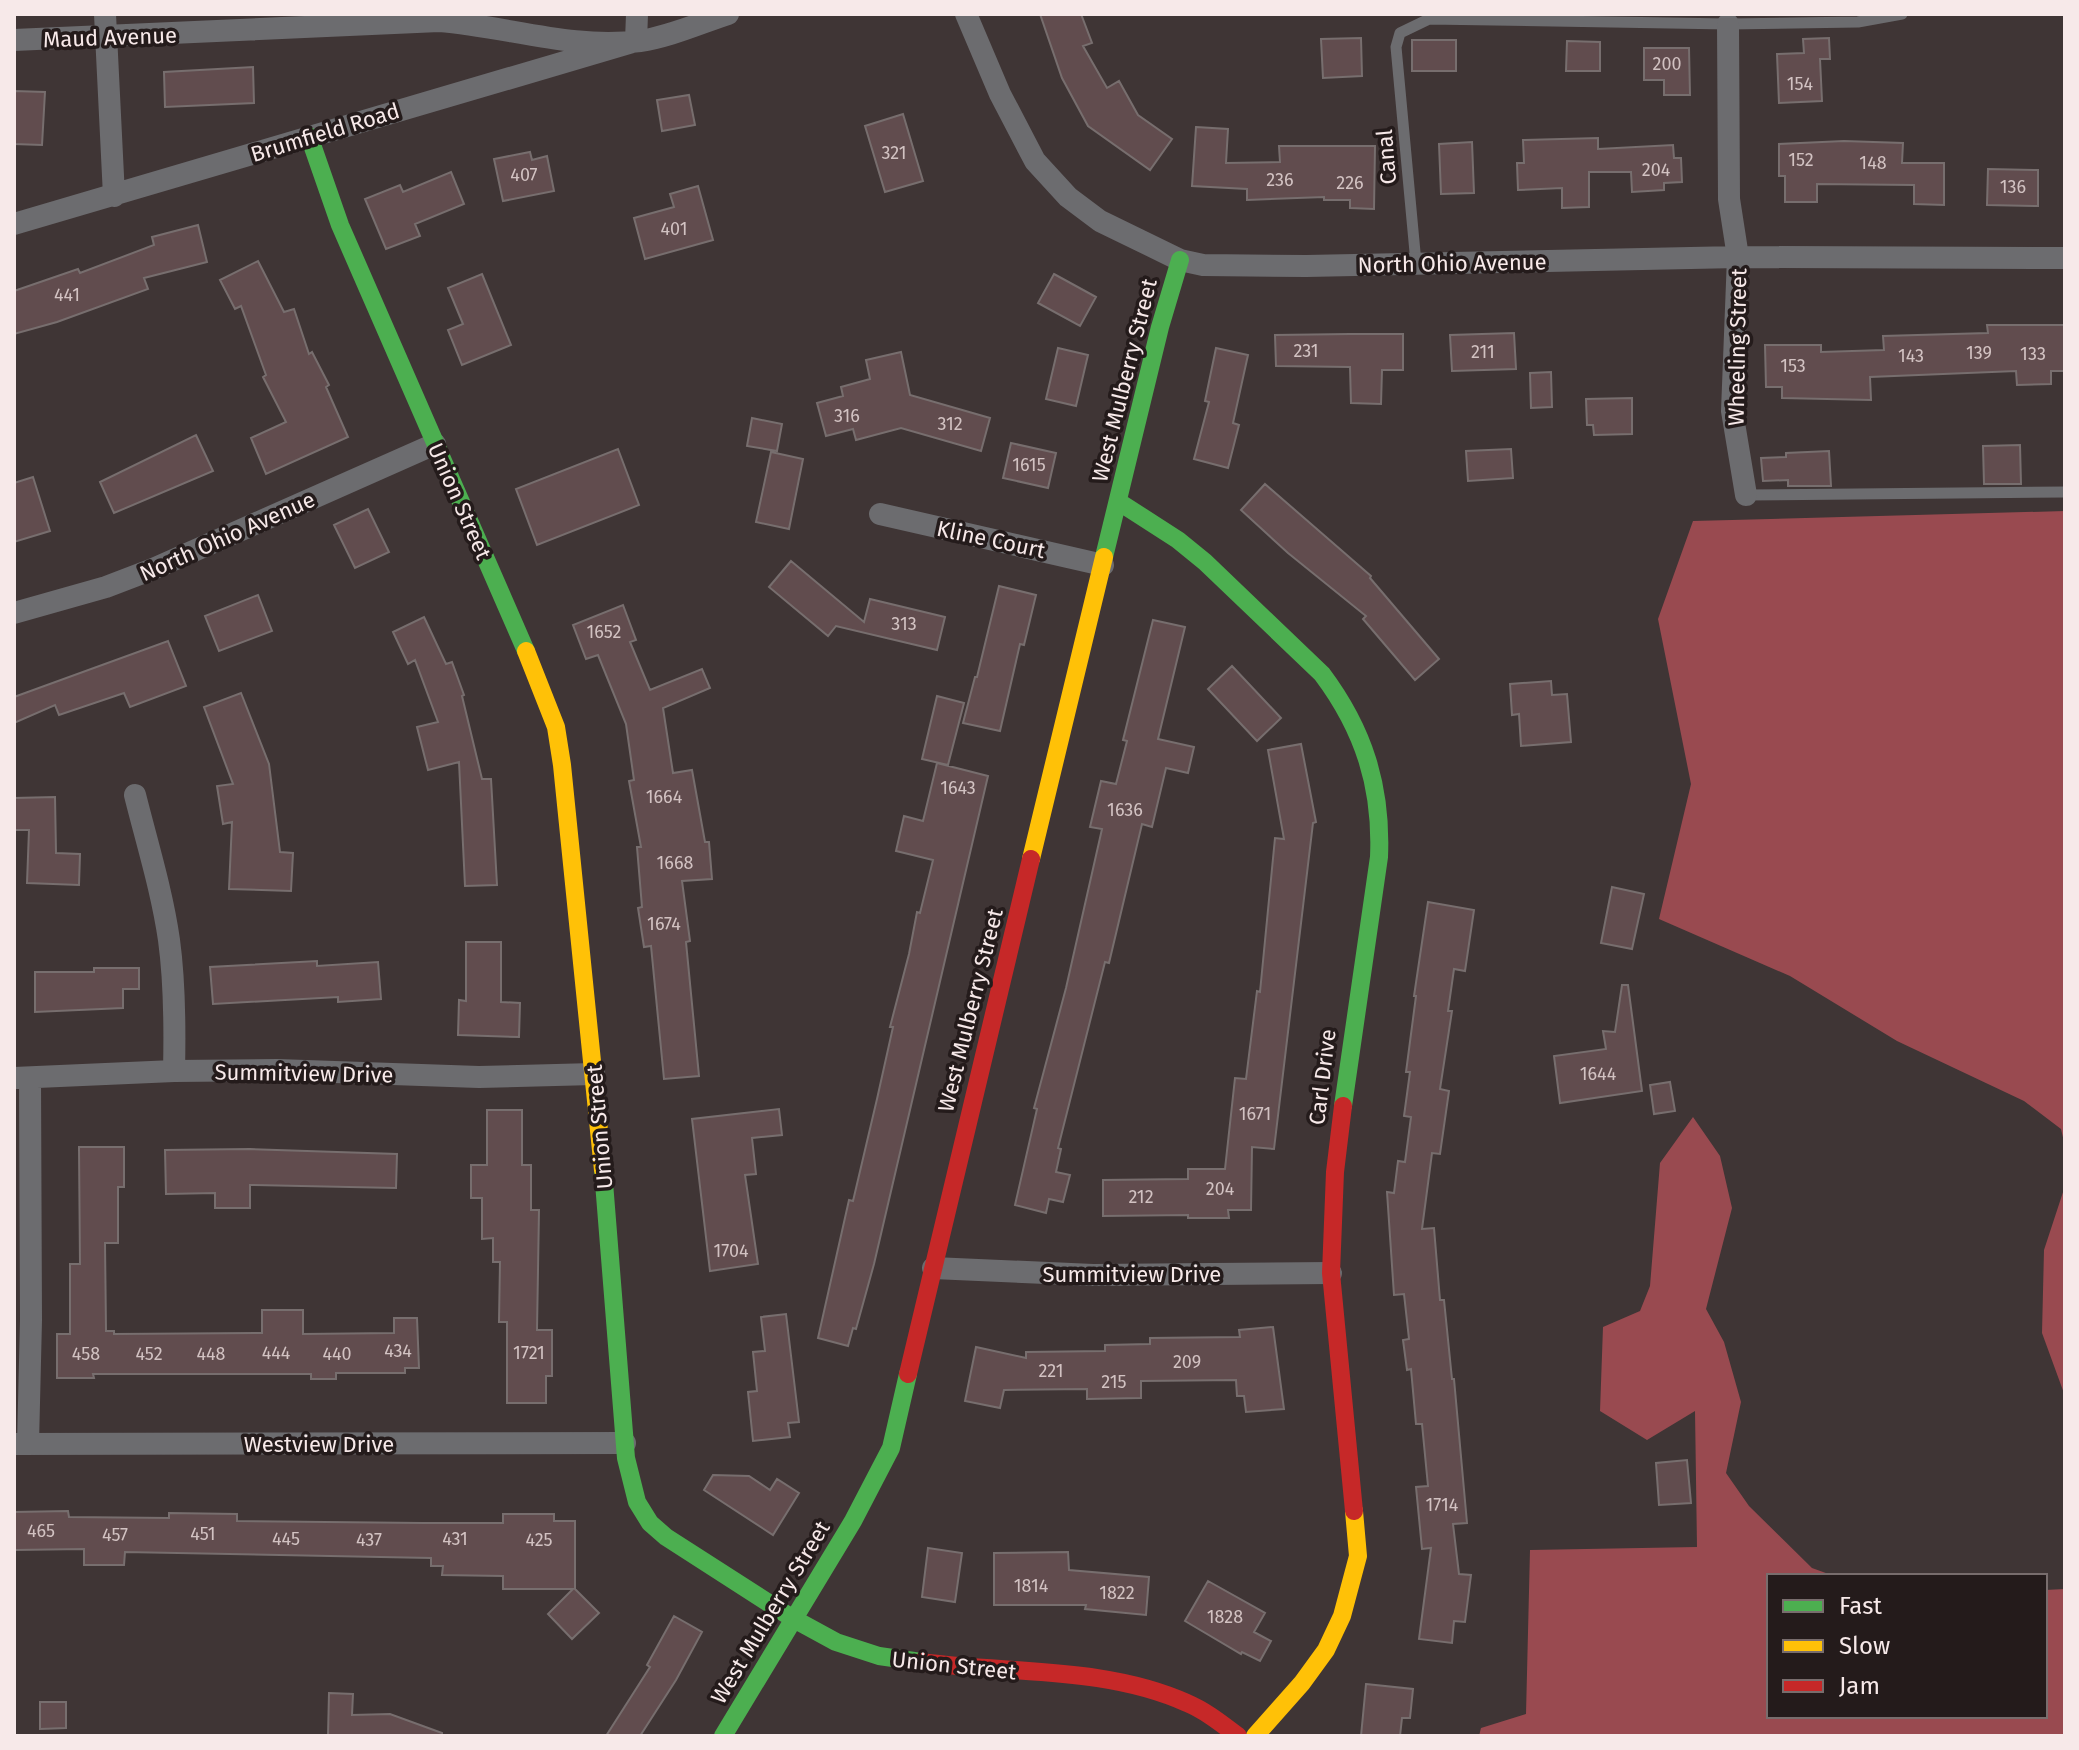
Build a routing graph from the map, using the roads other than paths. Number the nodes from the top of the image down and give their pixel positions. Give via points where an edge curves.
1 (105, 14) edge
2 (637, 14) edge
3 (728, 14) edge
4 (966, 14) edge
5 (1902, 14) edge
6 (1728, 24) junction
7 (105, 38) junction
8 (14, 40) edge
9 (636, 41) junction
10 (309, 136) junction
11 (114, 196) junction
12 (14, 224) edge
13 (1738, 257) junction
14 (2065, 258) edge
15 (1180, 260) junction
16 (1416, 263) junction
17 (435, 444) junction
18 (2065, 492) edge
19 (1746, 495) joint
20 (1119, 502) junction
21 (880, 514) dead end
22 (1103, 565) junction
23 (14, 613) edge
24 (135, 795) dead end
25 (174, 1071) junction
26 (594, 1074) junction
27 (22, 1078) edge
28 (933, 1268) junction
29 (1331, 1273) junction
30 (625, 1443) junction
31 (21, 1444) edge
32 (794, 1619) junction
33 (723, 1736) edge
34 (1238, 1736) edge
35 (1255, 1736) edge

1 - 7 street
2 - 9 street
3 - 9 street, Maud Avenue
4 - 15 street, North Ohio Avenue via 1035,161 1068,197 1100,221
5 - 6 lane via 1858,22
6 - 13 street, Wheeling Street via 1729,199
6 - 16 lane, Canal via 1429,19 1400,33 1396,47
7 - 8 street, Maud Avenue
7 - 9 street, Maud Avenue via 439,21 561,39
7 - 11 street
9 - 10 street, Brumfield Road
10 - 11 street, Brumfield Road
10 - 17 street, Union Street via 340,225
11 - 12 street, Brumfield Road
13 - 14 street, North Ohio Avenue
13 - 16 street, North Ohio Avenue
13 - 19 street, Wheeling Street via 1732,411
15 - 16 street, North Ohio Avenue via 1203,265
15 - 20 street, West Mulberry Street
17 - 23 street, North Ohio Avenue via 153,569
17 - 26 street, Union Street via 556,727
18 - 19 lane, Wheeling Street
20 - 22 street, West Mulberry Street
20 - 29 street, Carl Drive via 1205,562 1322,674 1361,740 1374,778 1379,857 1335,1172
21 - 22 street, Kline Court
22 - 28 street, West Mulberry Street
24 - 25 street via 169,941
25 - 26 street, Summitview Drive
25 - 27 street, Summitview Drive
26 - 30 street, Union Street
27 - 31 street via 31,1320
28 - 29 street, Summitview Drive via 1093,1275
28 - 32 street, West Mulberry Street via 891,1448
29 - 35 street, Carl Drive via 1358,1556 1342,1616 1326,1650
30 - 31 street, Westview Drive
30 - 32 street, Union Street via 629,1475 646,1517 662,1533
32 - 33 street, West Mulberry Street
32 - 34 street, Union Street via 873,1656 1116,1680 1194,1706

